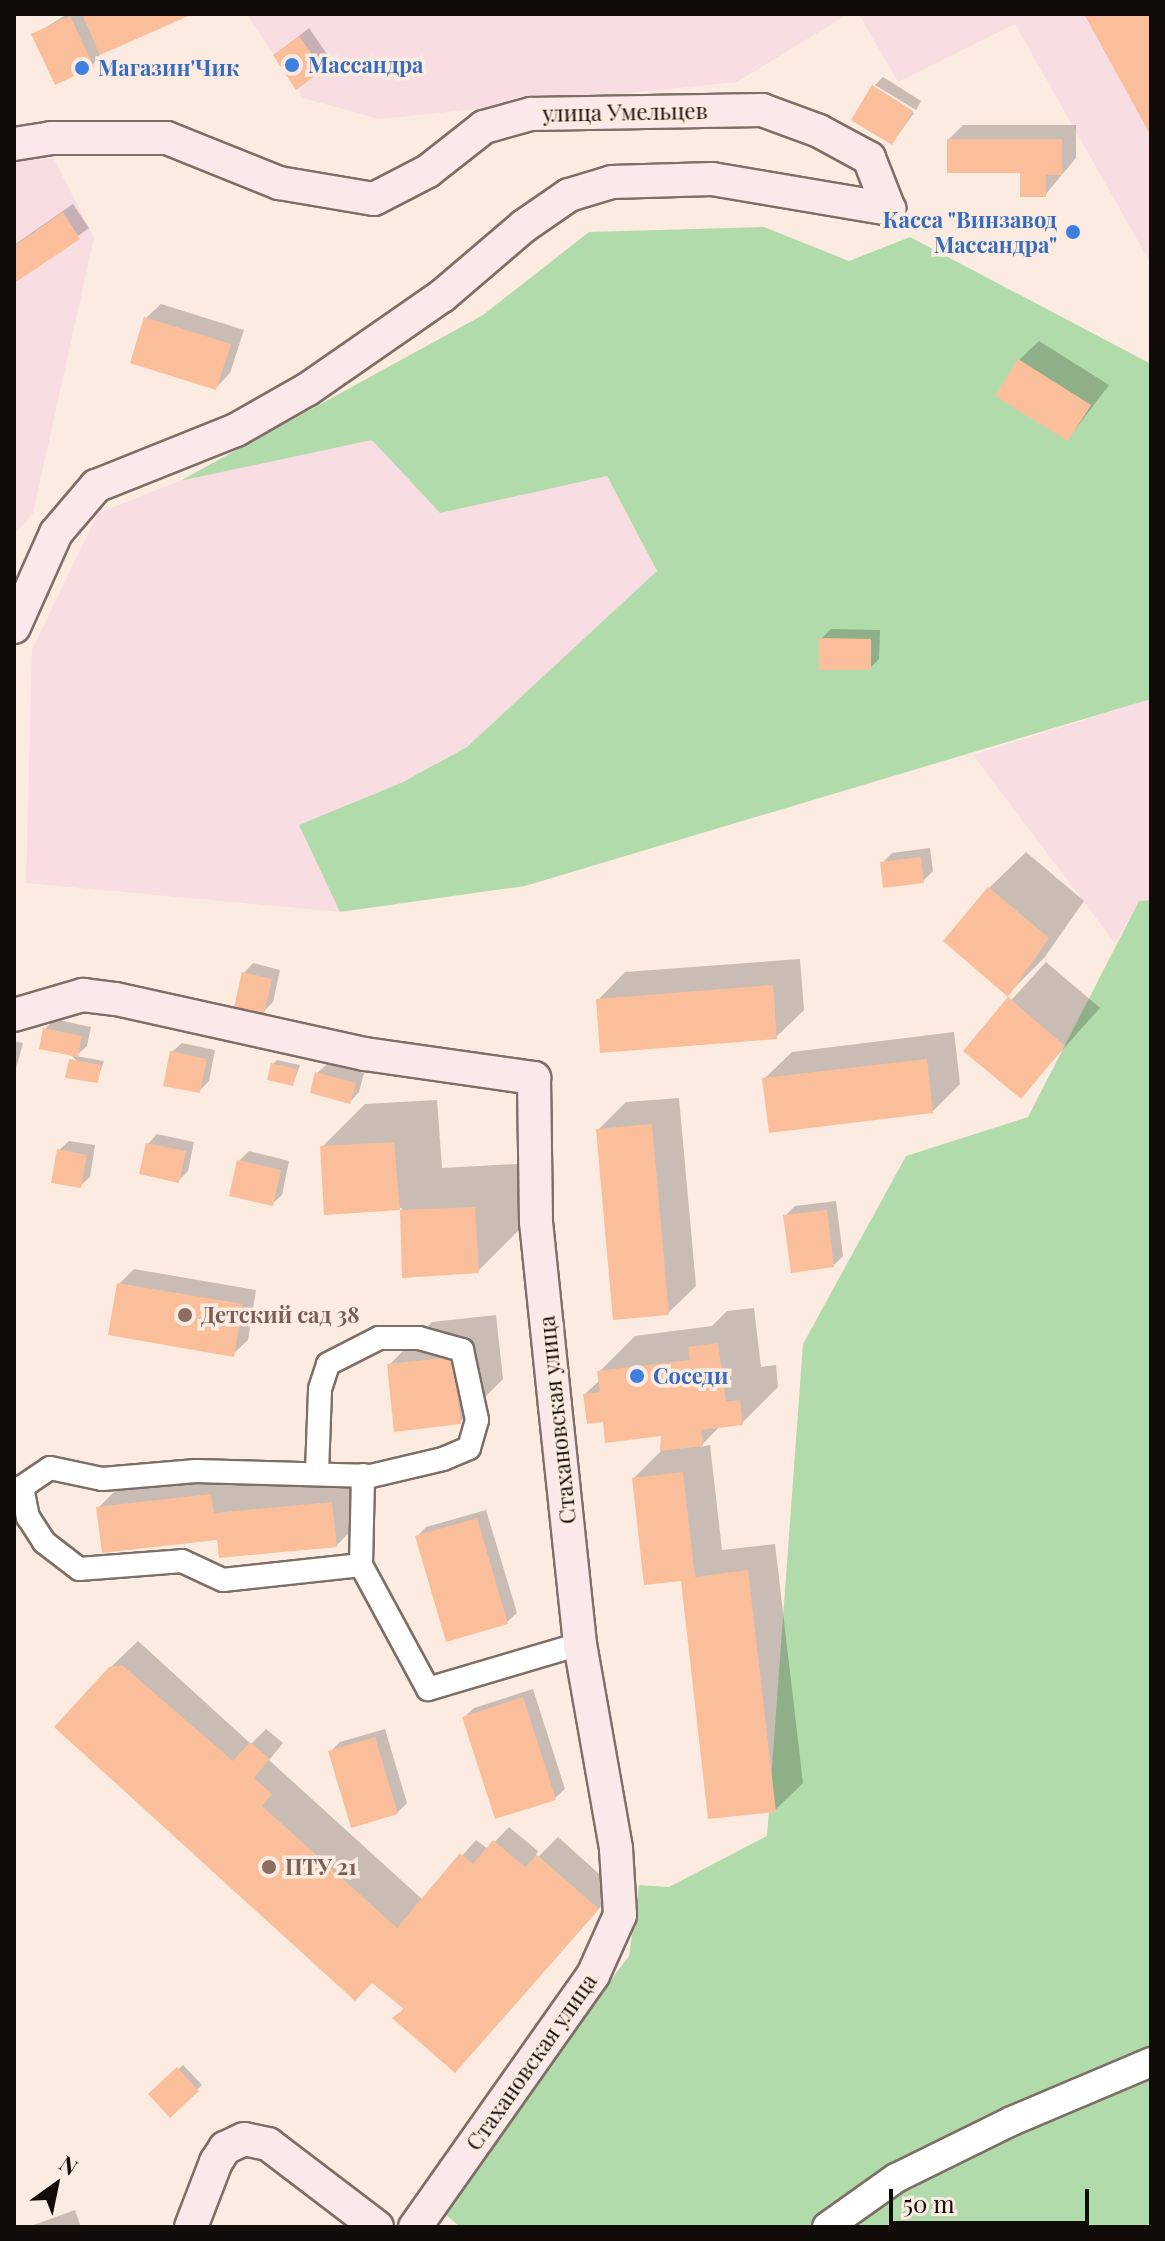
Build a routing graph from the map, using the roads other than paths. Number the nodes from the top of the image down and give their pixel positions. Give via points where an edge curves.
1 (14, 144) edge
2 (14, 627) edge
3 (14, 1015) edge
4 (317, 1472) junction
5 (363, 1475) junction
6 (361, 1565) junction
7 (580, 1644) junction
8 (1151, 2062) edge
9 (191, 2227) edge
10 (377, 2227) edge
11 (415, 2227) edge
12 (827, 2227) edge

1 - 2 main road, улица Умельцев via 51,138 167,138 279,183 374,199 428,171 484,127 531,114 762,110 819,131 869,158 889,209 712,179 612,182 569,195 442,296 308,389 236,430 96,486 56,533
3 - 7 main road, Стахановская улица via 66,998 105,997 365,1054 534,1078 536,1222
4 - 5 street
4 - 5 street via 320,1389 328,1364 379,1338 419,1338 462,1350 477,1420 469,1448
4 - 6 street via 196,1471 102,1479 50,1468 22,1487 28,1517 44,1542 79,1569 182,1561 223,1580
5 - 6 street
6 - 7 street via 428,1689
7 - 11 main road, Стахановская улица via 616,1849 620,1915 593,1975
8 - 12 street via 896,2178
9 - 10 main road via 216,2162 225,2148 244,2139 268,2144

